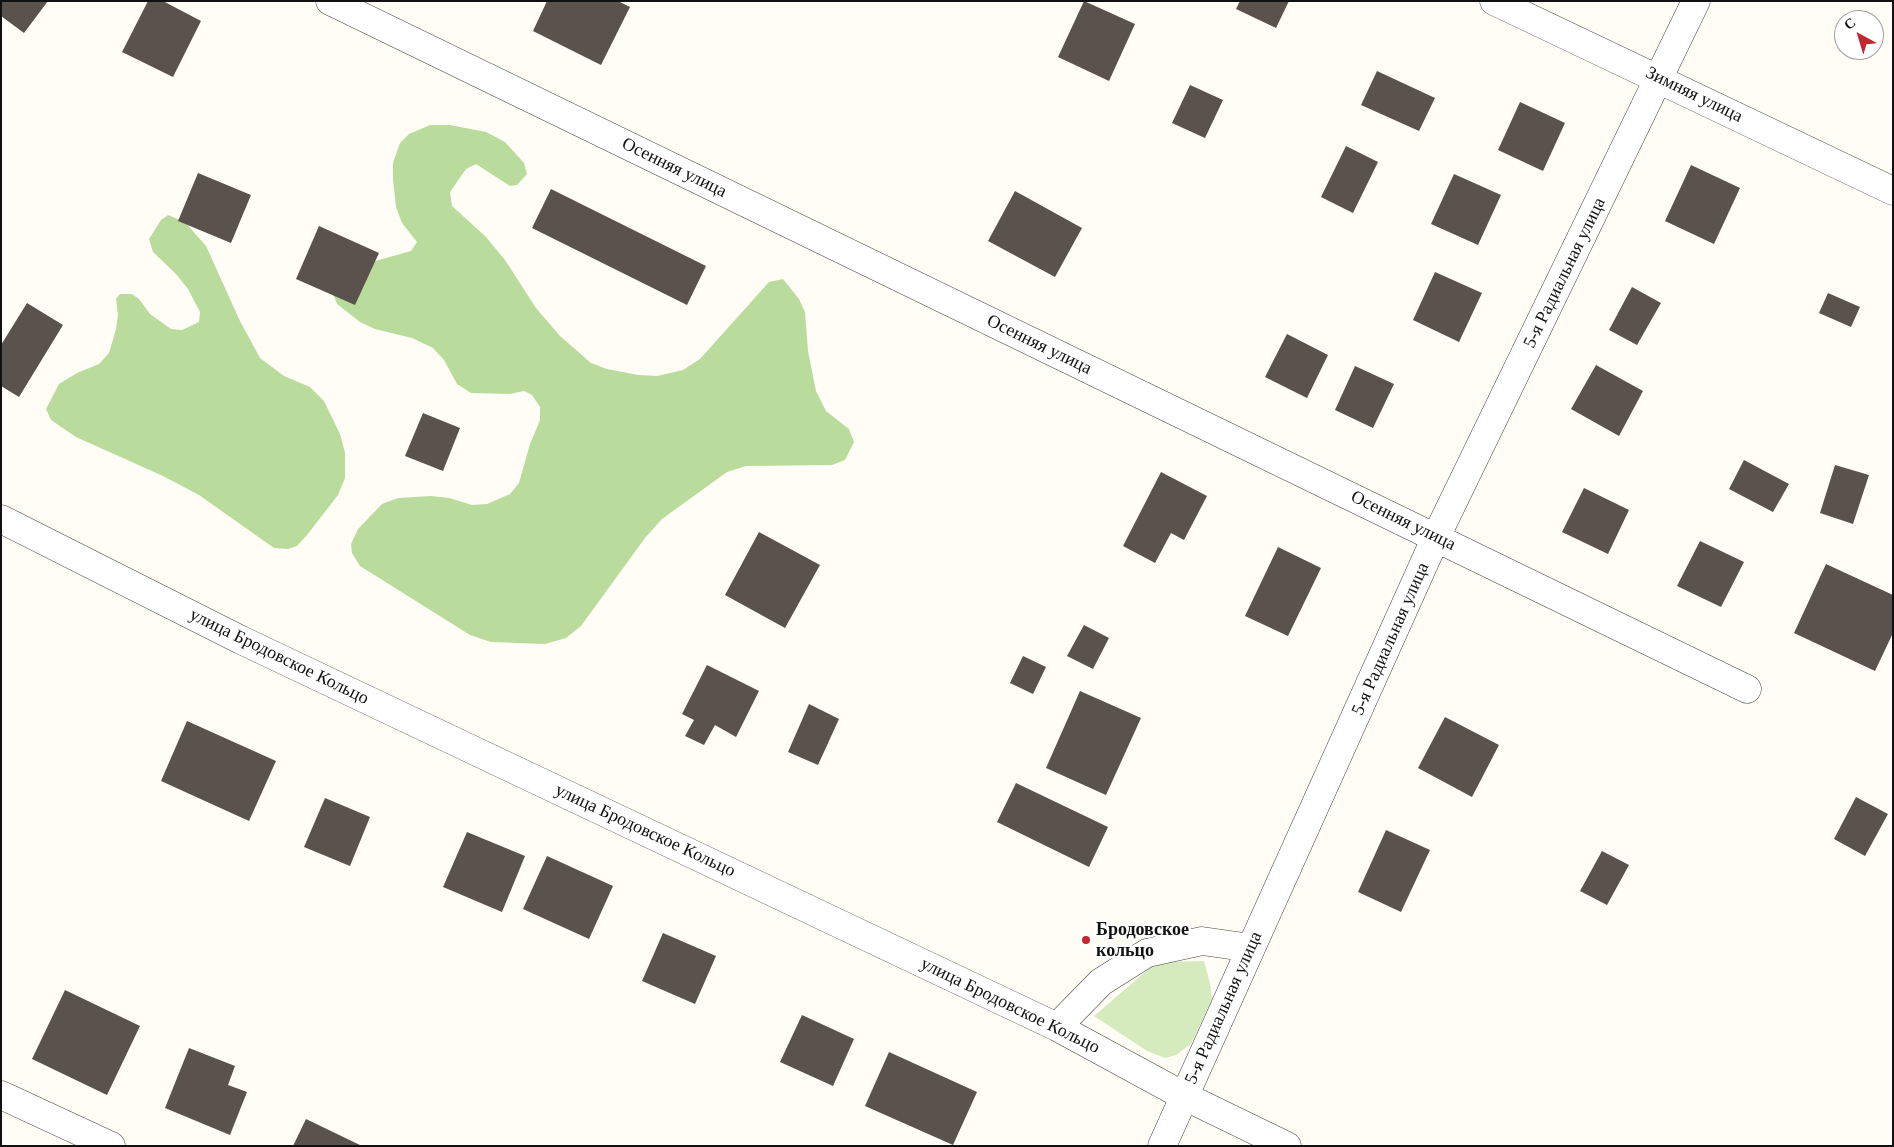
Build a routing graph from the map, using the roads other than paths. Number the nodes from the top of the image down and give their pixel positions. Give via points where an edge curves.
1 (330, 1) edge
2 (1494, 1) edge
3 (1696, 1) edge
4 (1659, 78) junction
5 (1893, 191) edge
6 (1, 519) edge
7 (1436, 537) junction
8 (1748, 689) dead end
9 (1251, 948) junction
10 (1058, 1027) junction
11 (1, 1095) edge
12 (1184, 1096) junction
13 (111, 1146) edge
14 (1162, 1146) edge
15 (1287, 1146) edge

1 - 7 street, Осенняя улица
2 - 4 street, Зимняя улица
3 - 4 street, 5-я Радиальная улица
4 - 5 street, Зимняя улица
4 - 7 street, 5-я Радиальная улица
6 - 10 street, улица Бродовское Кольцо via 241,640
7 - 8 street, Осенняя улица
7 - 9 street, 5-я Радиальная улица
9 - 10 street via 1202,941 1147,953 1101,982
9 - 12 street, 5-я Радиальная улица
10 - 12 street, улица Бродовское Кольцо
11 - 13 street
12 - 14 street, 5-я Радиальная улица
12 - 15 street, улица Бродовское Кольцо

